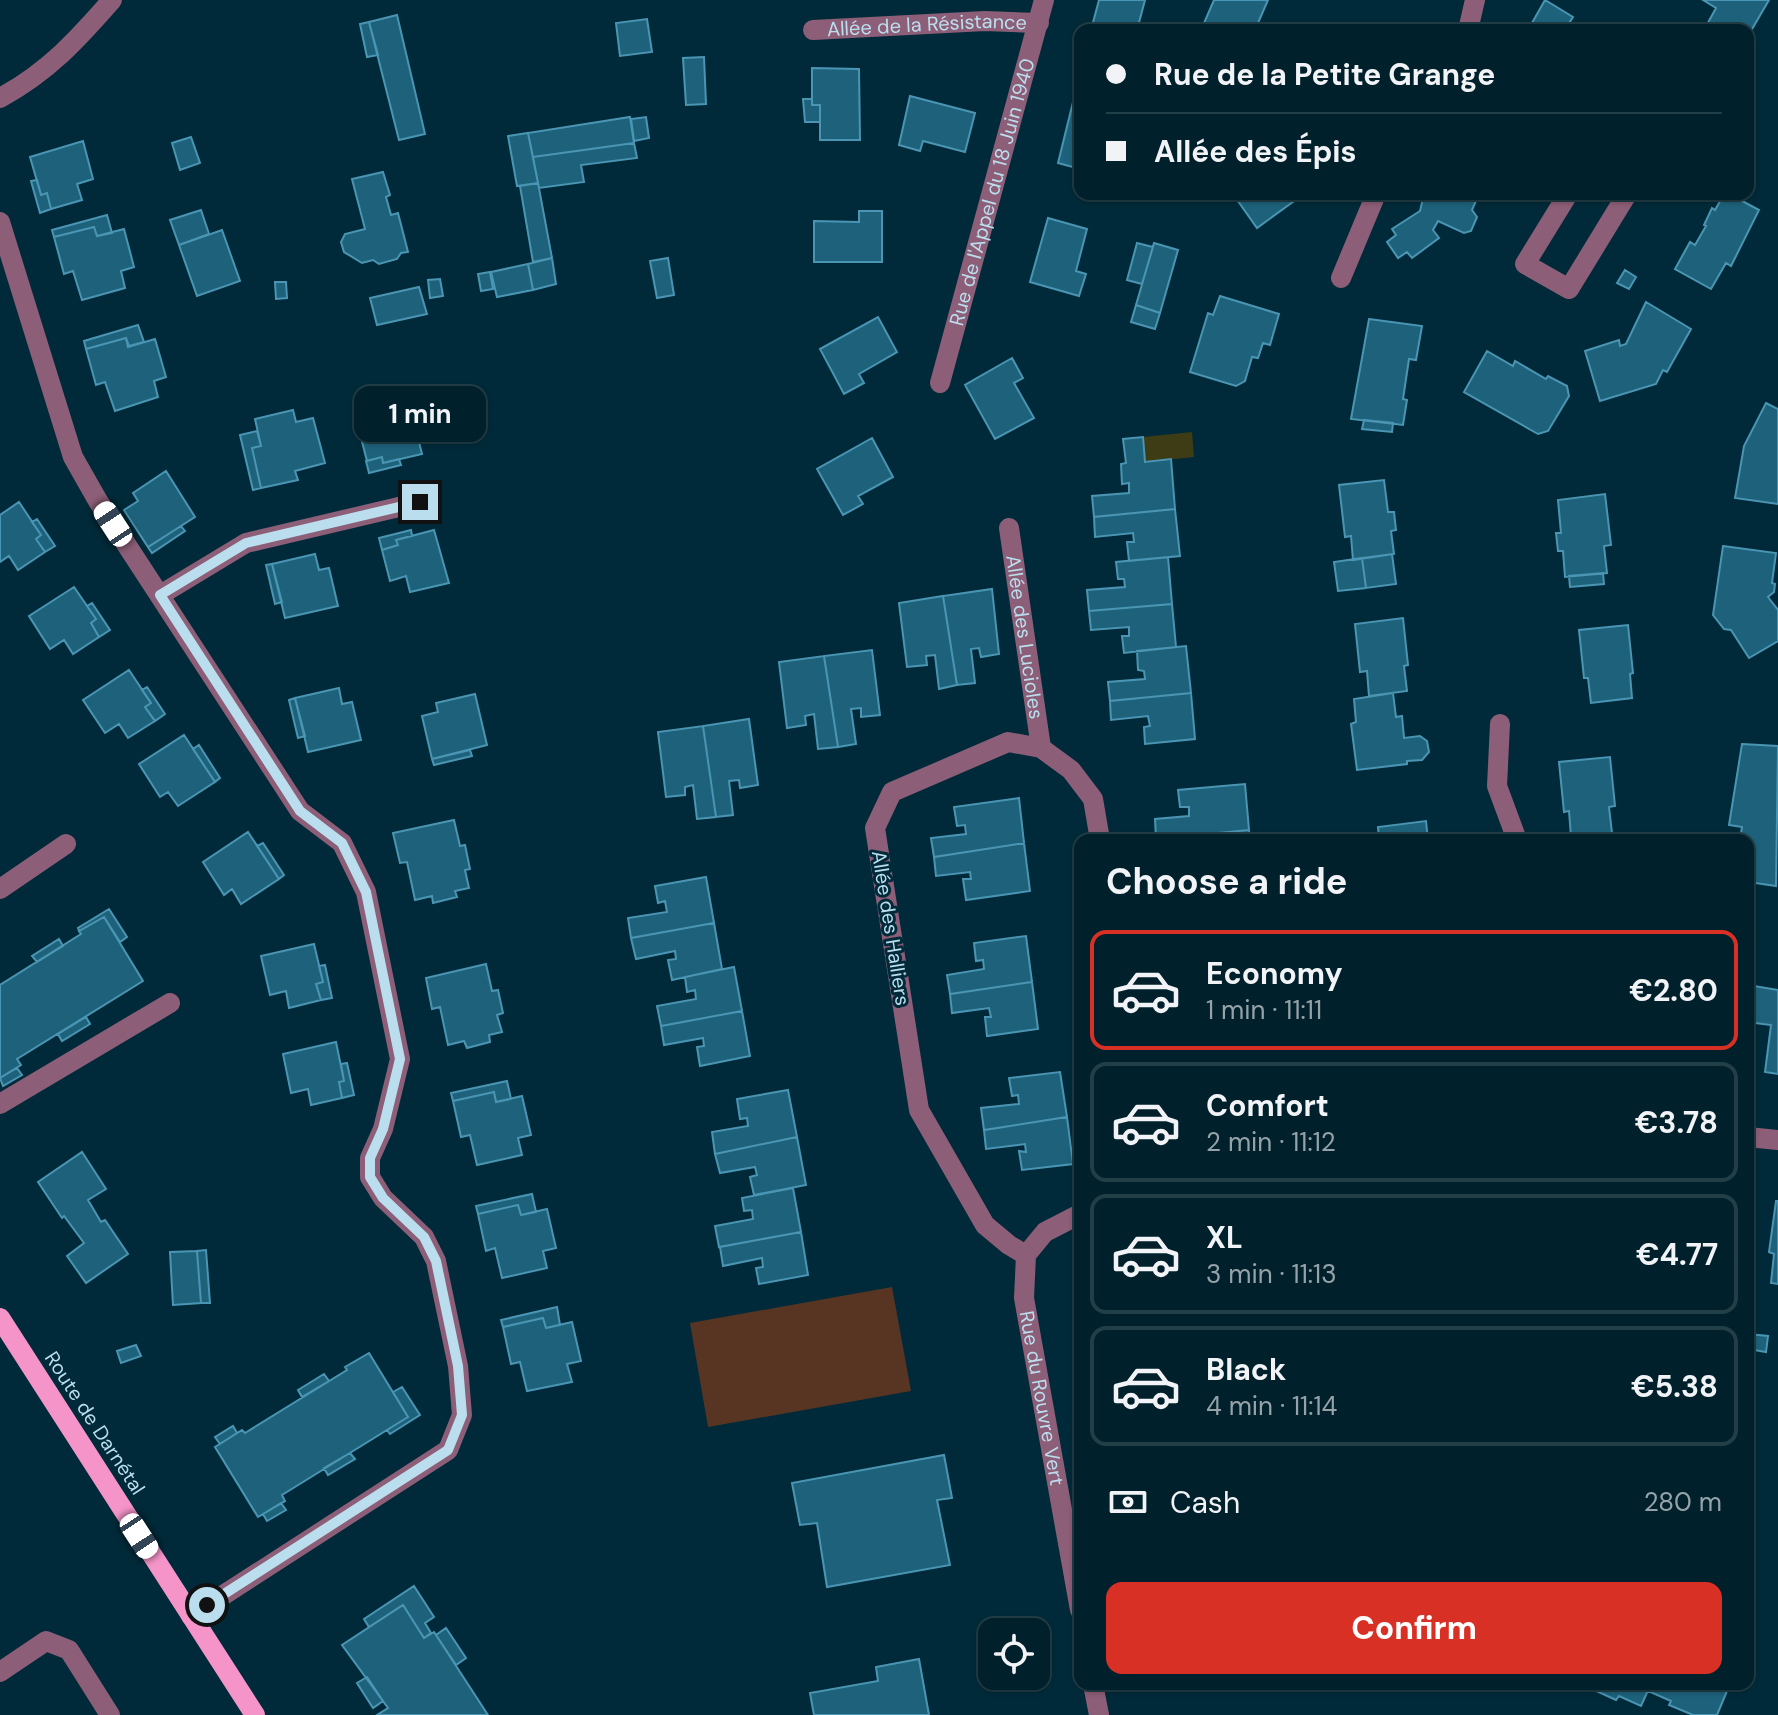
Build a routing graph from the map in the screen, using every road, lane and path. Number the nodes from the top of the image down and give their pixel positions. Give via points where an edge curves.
1 (112, 0) edge
2 (1044, 0) edge
3 (1475, 0) edge
4 (1039, 23) junction
5 (1469, 24) edge
6 (813, 30) dead end
7 (0, 98) edge
8 (1374, 200) edge
9 (1564, 200) edge
10 (1623, 200) edge
11 (0, 222) edge
12 (1341, 278) dead end
13 (940, 383) dead end
14 (420, 502) dead end
15 (1009, 528) dead end
16 (160, 595) junction
17 (1500, 724) dead end
18 (1041, 748) junction
19 (1099, 834) edge
20 (1515, 834) edge
21 (66, 844) dead end
22 (0, 889) edge
23 (170, 1003) dead end
24 (0, 1104) edge
25 (1754, 1138) edge
26 (1778, 1140) edge
27 (1074, 1217) edge
28 (1026, 1255) junction
29 (0, 1318) edge
30 (1074, 1577) edge
31 (191, 1616) junction
32 (0, 1672) edge
33 (1094, 1690) edge
34 (110, 1715) edge
35 (255, 1715) edge
36 (1099, 1715) edge

1 - 7 street via 67,51
2 - 4 street, Rue de l'Appel du 18 Juin 1940
3 - 5 street
4 - 6 street, Allée de la Résistance
4 - 13 street, Rue de l'Appel du 18 Juin 1940
8 - 12 street
9 - 10 street via 1525,264 1569,289
11 - 16 street via 73,457
14 - 16 street via 246,543
15 - 18 street, Allée des Lucioles
16 - 31 street via 300,811 342,843 366,892 400,1059 383,1129 370,1158 370,1177 383,1198 424,1237 436,1261 458,1366 462,1415 448,1450
17 - 20 street via 1497,786
18 - 19 street via 1071,770 1093,799
18 - 28 street, Allée des Halliers via 1008,742 892,792 875,828 919,1110 985,1225
21 - 22 street
23 - 24 street
25 - 26 street
27 - 28 street via 1045,1232
28 - 30 street, Rue du Rouvre Vert via 1024,1298
29 - 31 main road, Route de Darnétal
31 - 35 main road, Route de Darnétal
32 - 34 street via 46,1641 69,1650
33 - 36 street

